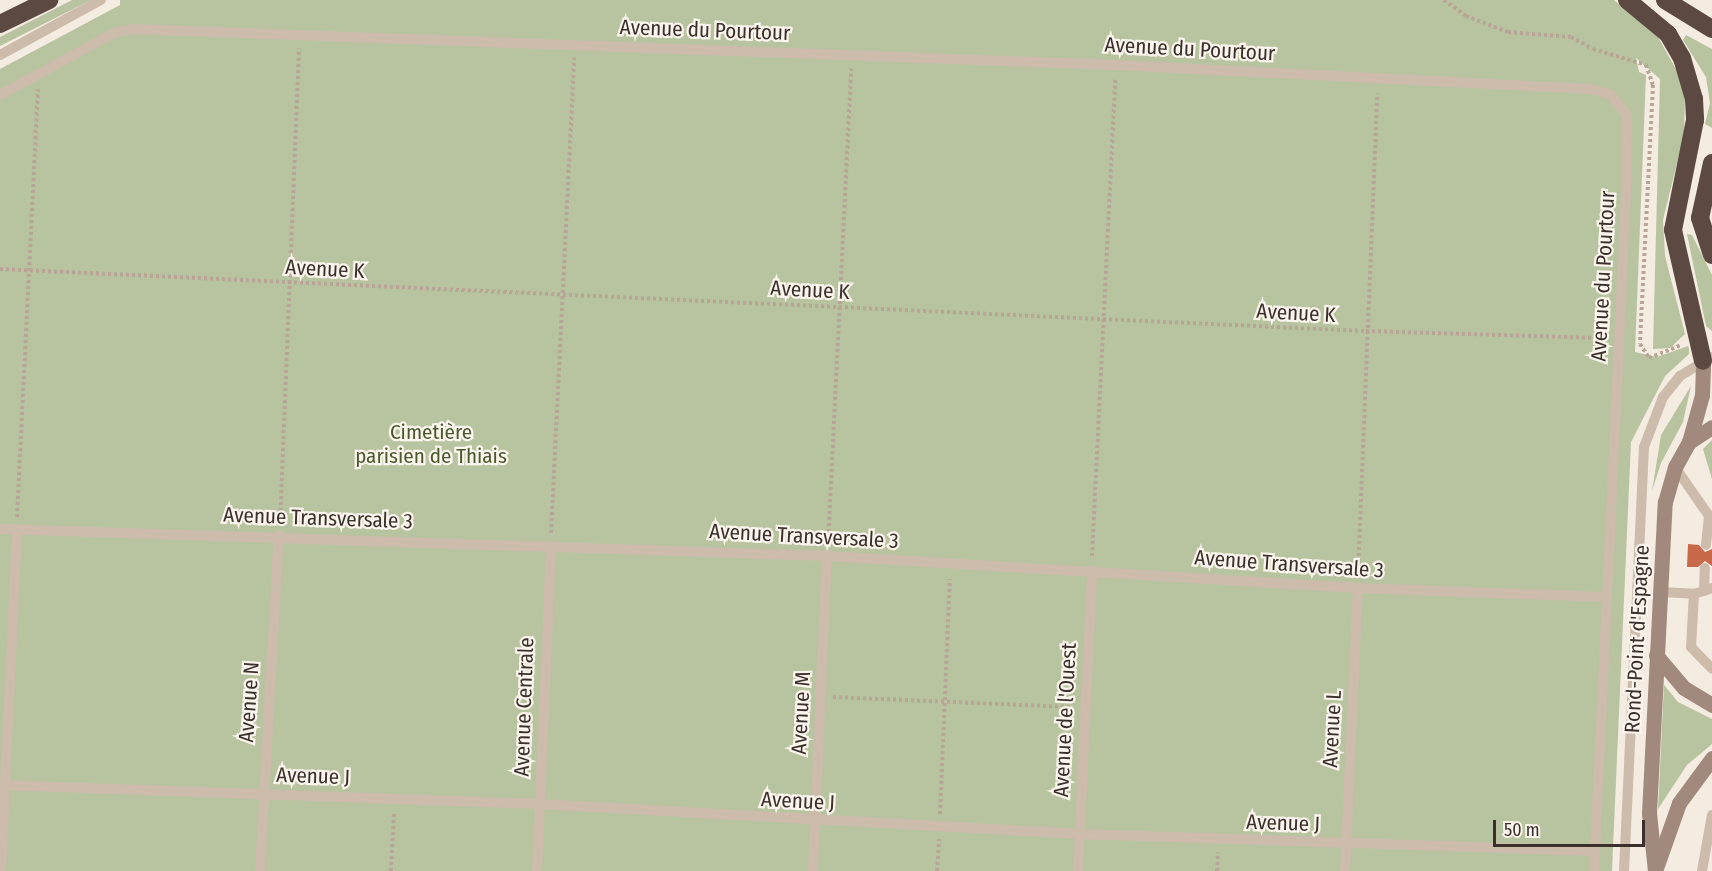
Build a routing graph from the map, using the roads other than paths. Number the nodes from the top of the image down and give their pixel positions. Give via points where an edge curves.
1 (49, 0) edge
2 (100, 0) edge
3 (1627, 0) edge
4 (1665, 0) edge
5 (0, 24) edge
6 (1712, 29) edge
7 (0, 55) edge
8 (0, 95) edge
9 (1712, 163) edge
10 (1712, 255) edge
11 (1708, 359) edge
12 (1712, 427) edge
13 (1689, 442) junction
14 (1675, 467) junction
15 (1710, 516) edge
16 (0, 529) edge
17 (16, 530) junction
18 (279, 536) junction
19 (1706, 545) dead end
20 (551, 546) junction
21 (827, 556) junction
22 (1705, 568) dead end
23 (1092, 570) junction
24 (1358, 588) junction
25 (1703, 591) edge
26 (1661, 592) junction
27 (1605, 597) junction
28 (1656, 655) junction
29 (1712, 669) edge
30 (1712, 705) edge
31 (1712, 758) edge
32 (3, 785) edge
33 (263, 793) junction
34 (540, 804) junction
35 (1712, 815) edge
36 (815, 822) junction
37 (1080, 834) junction
38 (1346, 844) junction
39 (1595, 851) junction
40 (1, 871) edge
41 (260, 871) edge
42 (537, 871) edge
43 (813, 871) edge
44 (1078, 871) edge
45 (1345, 871) edge
46 (1594, 871) edge
47 (1624, 871) edge
48 (1655, 871) edge
49 (1702, 871) edge

1 - 5 highway
2 - 7 lane
3 - 11 highway via 1668,34 1682,58 1694,99 1695,120 1673,231
4 - 6 highway
8 - 27 lane, Avenue du Pourtour via 114,33 133,29 1116,65 1590,89 1610,94 1622,104 1627,115 1620,338
9 - 10 highway via 1700,218
11 - 13 street
11 - 47 lane via 1680,376 1663,398 1644,447
12 - 13 street, Rond-Point d'Espagne
13 - 14 street, Rond-Point d'Espagne
14 - 15 lane
14 - 26 street, Rond-Point d'Espagne via 1665,502
15 - 19 lane
16 - 17 lane, Avenue Transversale 3
17 - 18 lane, Avenue Transversale 3
17 - 32 lane
18 - 20 lane, Avenue Transversale 3
18 - 33 lane, Avenue N
20 - 21 lane, Avenue Transversale 3
20 - 34 lane, Avenue Centrale
21 - 23 lane, Avenue Transversale 3
21 - 36 lane, Avenue M
22 - 25 lane
23 - 24 lane, Avenue Transversale 3
23 - 37 lane, Avenue de l'Ouest
24 - 27 lane, Avenue Transversale 3
24 - 38 lane, Avenue L
25 - 26 lane
25 - 29 lane via 1691,646
26 - 28 street, Rond-Point d'Espagne
27 - 39 lane, Avenue du Pourtour
28 - 30 street via 1684,688
28 - 48 street, Rond-Point d'Espagne via 1648,813
31 - 48 street, Rond-Point d'Espagne via 1679,803
32 - 33 lane, Avenue J
32 - 40 lane
33 - 34 lane, Avenue J
33 - 41 lane, Avenue N
34 - 36 lane, Avenue J
34 - 42 lane, Avenue Centrale
35 - 49 lane
36 - 37 lane, Avenue J
36 - 43 lane, Avenue M
37 - 38 lane, Avenue J
37 - 44 lane, Avenue de l'Ouest
38 - 39 lane, Avenue J
38 - 45 lane, Avenue L
39 - 46 lane, Avenue du Pourtour

